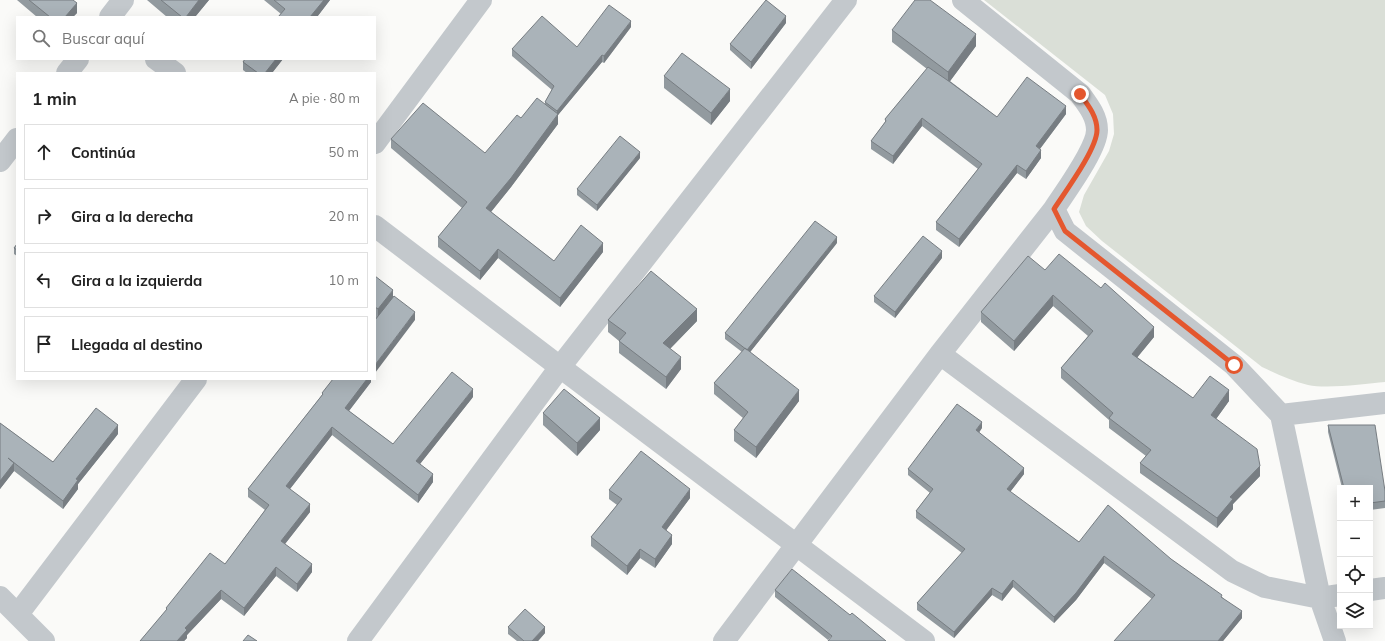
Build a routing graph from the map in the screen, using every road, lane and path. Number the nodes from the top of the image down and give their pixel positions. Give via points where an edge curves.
1 (123, 0) edge
2 (481, 0) edge
3 (846, 0) edge
4 (963, 0) edge
5 (111, 16) edge
6 (77, 60) edge
7 (157, 60) edge
8 (68, 72) edge
9 (174, 72) edge
10 (16, 140) edge
11 (376, 142) edge
12 (0, 161) edge
13 (1054, 209) junction
14 (376, 227) edge
15 (940, 354) junction
16 (560, 367) junction
17 (195, 380) edge
18 (1385, 403) edge
19 (1282, 415) junction
20 (795, 545) junction
21 (1385, 588) edge
22 (1373, 590) edge
23 (1330, 596) edge
24 (0, 597) edge
25 (18, 614) junction
26 (44, 641) edge
27 (358, 641) edge
28 (724, 641) edge
29 (924, 641) edge
30 (1335, 641) edge

1 - 5 street
2 - 11 street
3 - 16 street
4 - 13 street via 1080,94 1094,113 1097,131 1091,152
6 - 8 street
7 - 9 street
10 - 12 street
13 - 15 street
13 - 19 street via 1065,231 1234,365
14 - 16 street
15 - 20 street
15 - 23 street via 1232,571 1265,587
16 - 20 street
16 - 27 street
17 - 25 street
18 - 19 street
19 - 23 street
20 - 28 street
20 - 29 street
21 - 22 street
23 - 30 street
24 - 25 street
25 - 26 street

